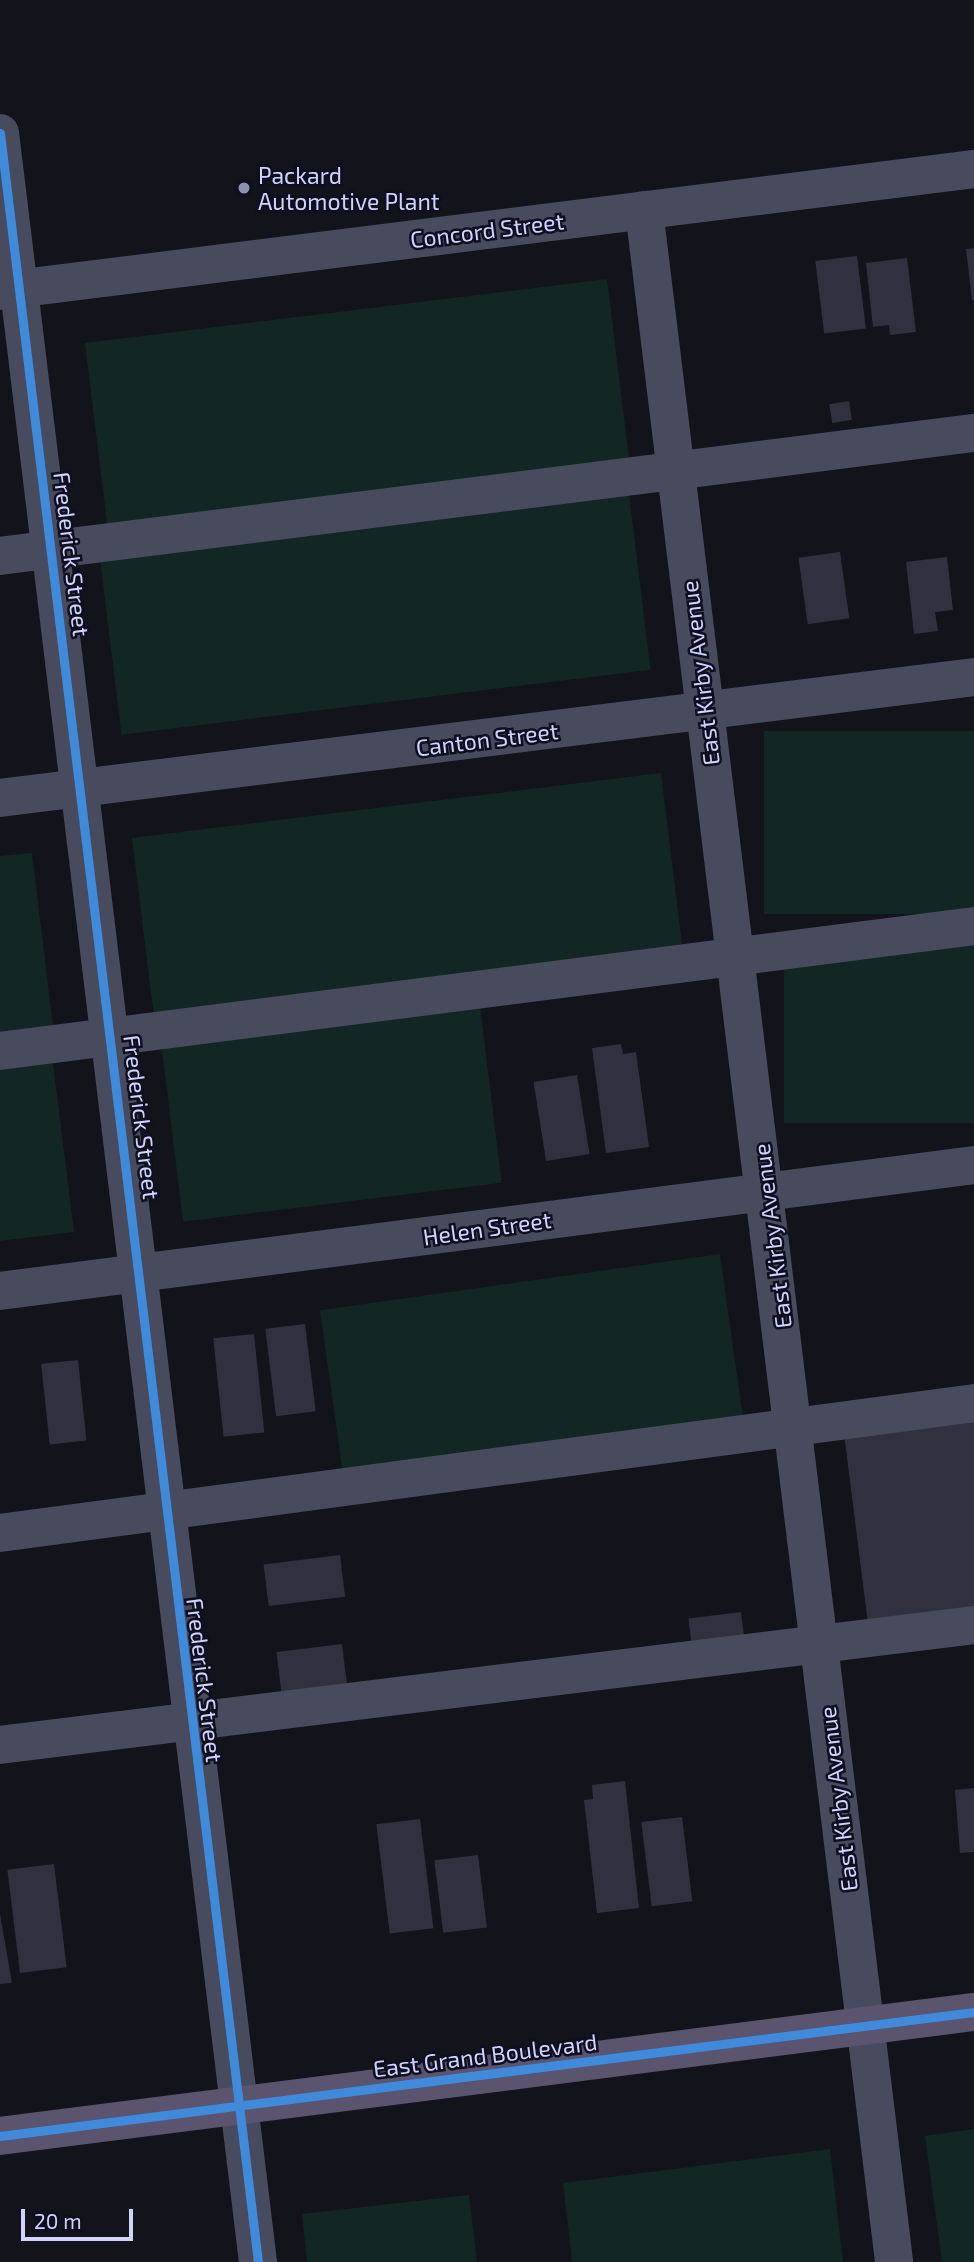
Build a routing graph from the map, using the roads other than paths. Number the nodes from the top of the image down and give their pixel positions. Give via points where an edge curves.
1 (0, 133) edge
2 (974, 169) edge
3 (644, 210) junction
4 (10, 290) edge
5 (974, 433) edge
6 (677, 470) junction
7 (52, 550) junction
8 (0, 556) edge
9 (974, 677) edge
10 (704, 713) junction
11 (81, 788) junction
12 (0, 798) edge
13 (974, 926) edge
14 (737, 958) junction
15 (112, 1038) junction
16 (0, 1051) edge
17 (974, 1165) edge
18 (767, 1191) junction
19 (138, 1274) junction
20 (0, 1291) edge
21 (974, 1403) edge
22 (794, 1426) junction
23 (165, 1515) junction
24 (0, 1533) edge
25 (974, 1625) edge
26 (820, 1646) junction
27 (191, 1720) junction
28 (0, 1745) edge
29 (974, 2012) edge
30 (864, 2026) junction
31 (239, 2105) junction
32 (0, 2136) edge
33 (258, 2262) edge
34 (894, 2262) edge

1 - 4 street, Frederick Street
2 - 3 street, Concord Street
3 - 4 street, Concord Street
3 - 6 street, East Kirby Avenue
4 - 7 street, Frederick Street
5 - 6 street
6 - 7 street
6 - 10 street, East Kirby Avenue
7 - 8 street
7 - 11 street, Frederick Street
9 - 10 street, Canton Street
10 - 11 street, Canton Street
10 - 14 street, East Kirby Avenue
11 - 12 street, Canton Street
11 - 15 street, Frederick Street
13 - 14 street
14 - 15 street
14 - 18 street, East Kirby Avenue
15 - 16 street
15 - 19 street, Frederick Street
17 - 18 street, Helen Street
18 - 19 street, Helen Street
18 - 22 street, East Kirby Avenue
19 - 20 street, Helen Street
19 - 23 street, Frederick Street
21 - 22 street
22 - 23 street
22 - 26 street, East Kirby Avenue
23 - 24 street
23 - 27 street, Frederick Street
25 - 26 street
26 - 27 street
26 - 30 street, East Kirby Avenue
27 - 28 street
27 - 31 street, Frederick Street
29 - 30 main road, East Grand Boulevard
30 - 31 main road, East Grand Boulevard
30 - 34 street, East Kirby Avenue
31 - 32 main road, East Grand Boulevard
31 - 33 street, Frederick Street

